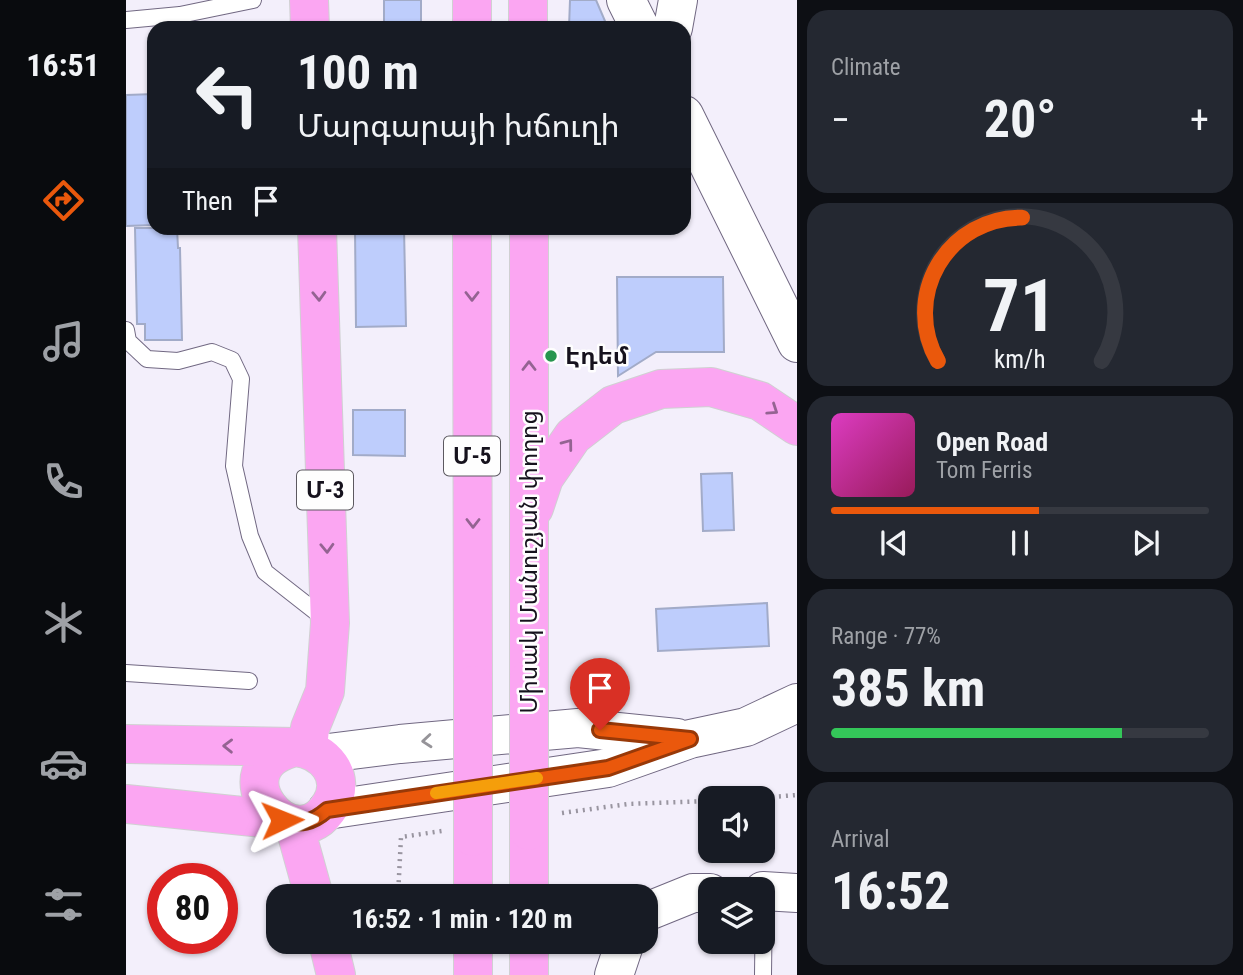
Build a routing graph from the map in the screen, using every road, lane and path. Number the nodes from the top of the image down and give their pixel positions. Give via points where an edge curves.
1 (254, 0) edge
2 (309, 0) edge
3 (472, 0) edge
4 (528, 0) edge
5 (626, 0) edge
6 (678, 0) edge
7 (126, 20) edge
8 (310, 21) edge
9 (472, 21) edge
10 (528, 21) edge
11 (636, 21) edge
12 (674, 21) edge
13 (691, 129) edge
14 (317, 235) edge
15 (472, 235) edge
16 (528, 235) edge
17 (126, 330) edge
18 (794, 332) edge
19 (797, 426) edge
20 (529, 527) junction
21 (330, 623) junction
22 (126, 673) edge
23 (249, 681) dead end
24 (797, 703) edge
25 (690, 739) junction
26 (126, 744) edge
27 (308, 750) junction
28 (797, 795) edge
29 (775, 797) edge
30 (126, 804) edge
31 (301, 818) junction
32 (401, 837) dead end
33 (312, 884) edge
34 (399, 884) edge
35 (473, 884) edge
36 (529, 884) edge
37 (775, 892) edge
38 (797, 893) edge
39 (698, 894) edge
40 (658, 907) edge
41 (331, 954) edge
42 (473, 954) edge
43 (529, 954) edge
44 (621, 954) edge
45 (763, 954) edge
46 (336, 975) edge
47 (473, 975) edge
48 (529, 975) edge
49 (614, 975) edge
50 (763, 975) edge

1 - 7 lane
2 - 8 highway
3 - 9 highway
4 - 10 highway
5 - 11 street
6 - 12 street
13 - 18 street
14 -> 21 highway, Մ-3
15 -> 35 highway, Մ-5, bridge
20 -> 16 highway, Միսակ Մանուշյան փողոց / Մ-5
17 - 21 lane via 128,341 146,359 177,361 212,352 232,360 241,379 234,466 250,536 265,572
20 -> 19 highway via 544,478 573,436 613,405 661,388 711,387 760,401
20 - 36 highway, Միսակ Մանուշյան փողոց / Մ-5, bridge
21 - 27 highway, Մ-3 via 325,691 310,728
22 - 23 lane
24 - 25 street via 746,727
25 -> 27 street via 578,727
25 - 31 street via 608,768
27 -> 26 highway
27 - 31 highway via 329,763 336,787 333,799
27 - 31 highway via 283,750 264,766 260,778 260,791 271,813
28 - 29 path
30 - 31 highway
31 - 33 highway
32 - 34 path
37 - 38 street
39 - 40 street
41 - 46 highway
42 - 47 highway
43 - 48 highway
44 - 49 street
45 - 50 lane

